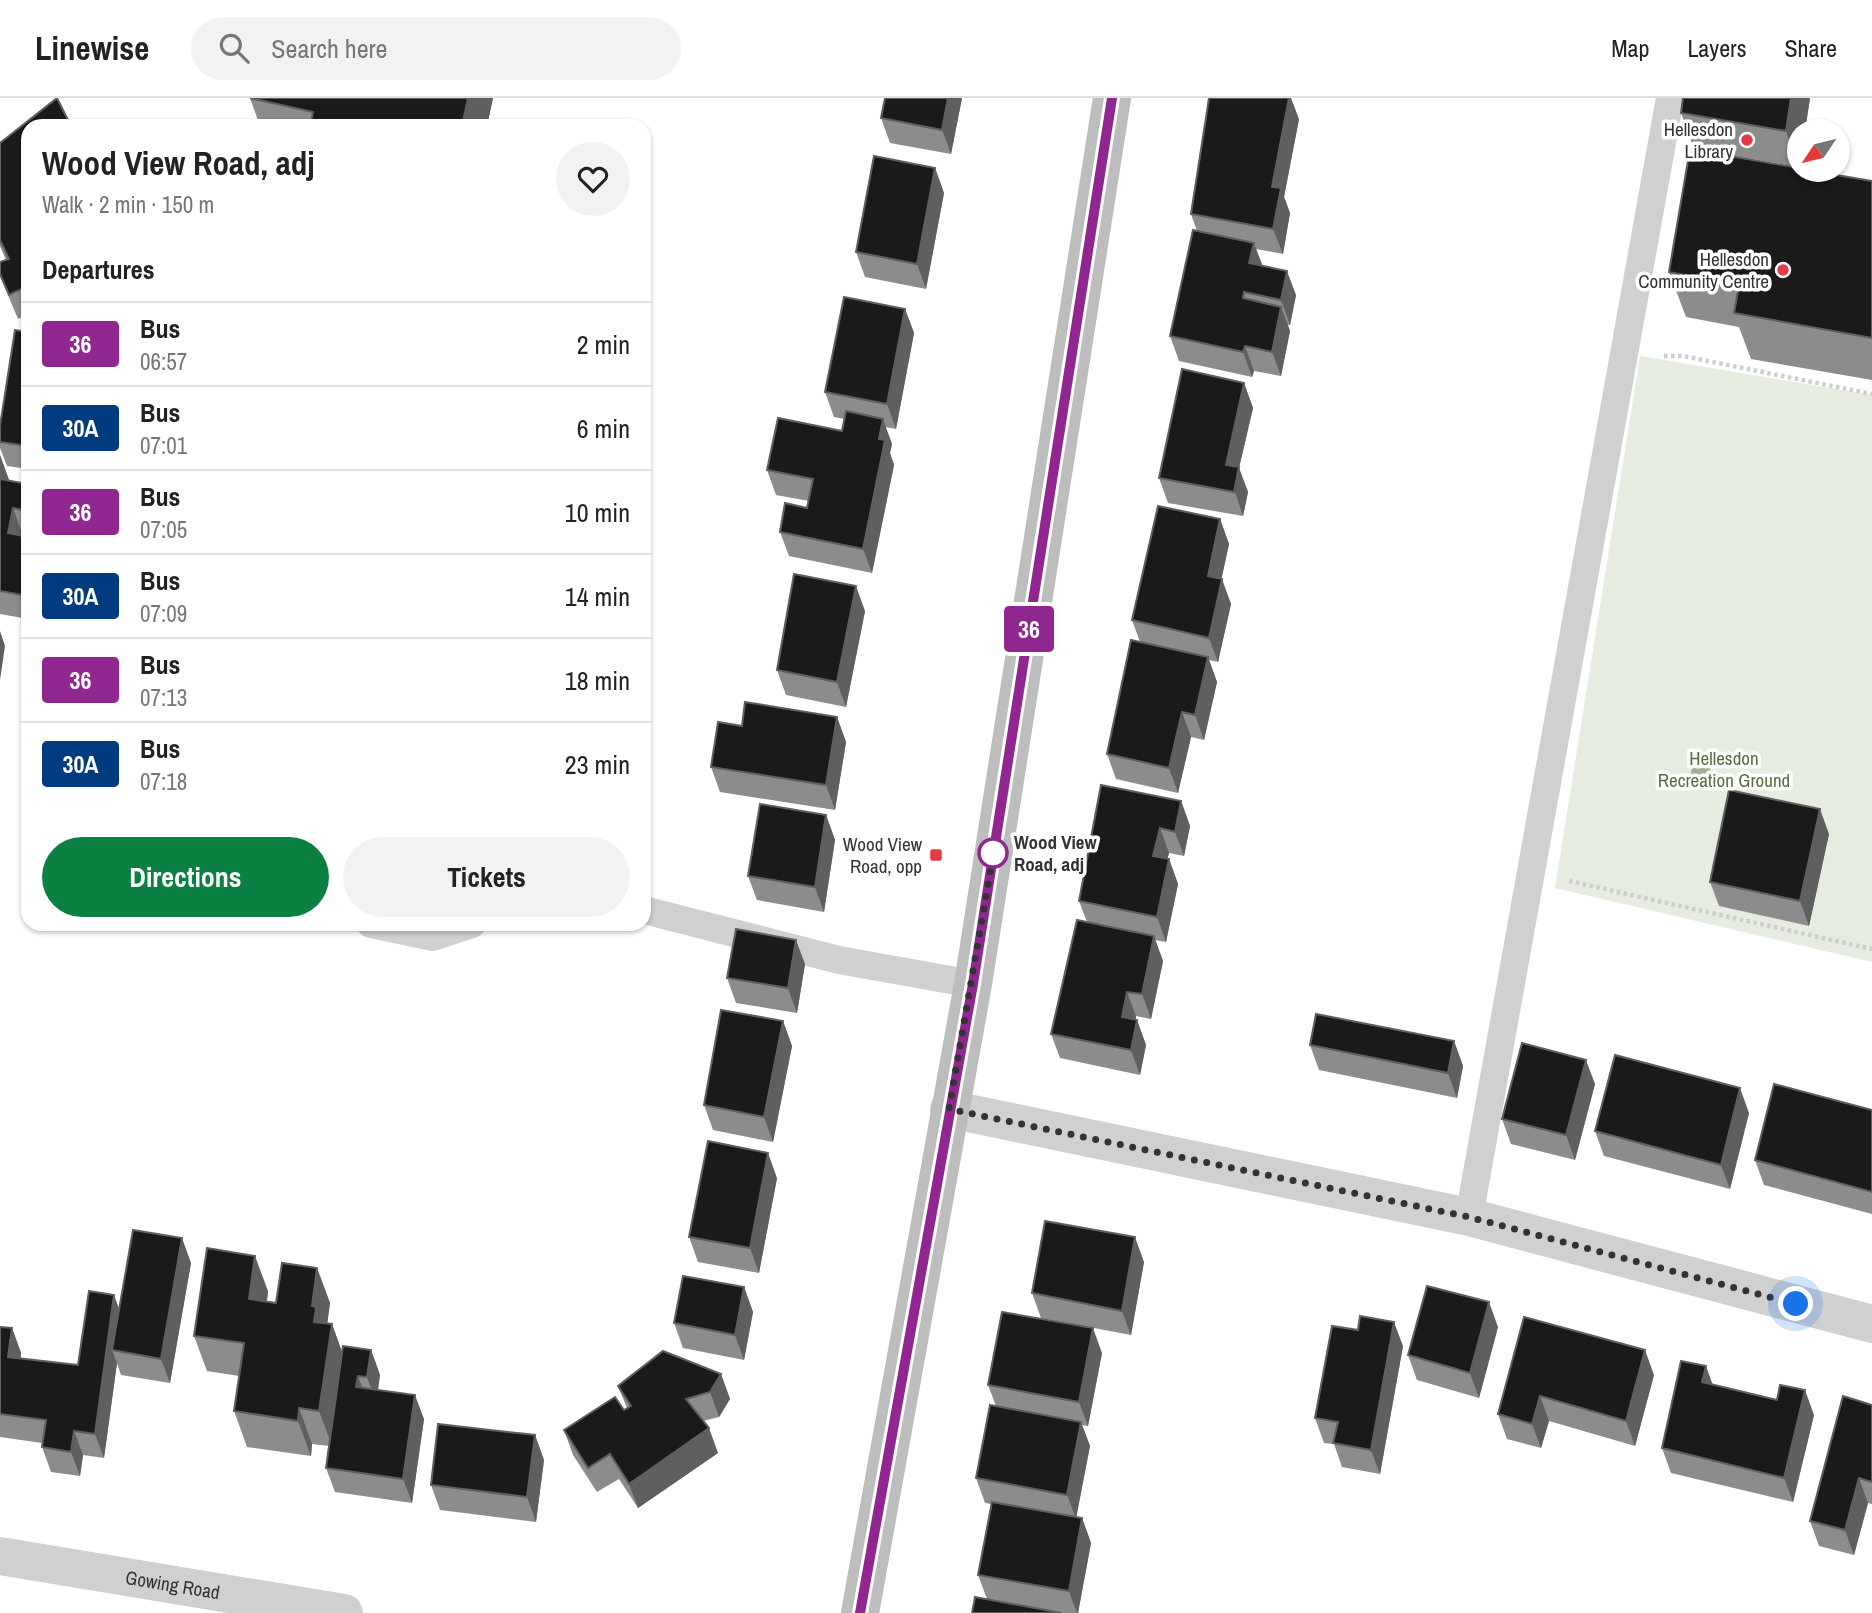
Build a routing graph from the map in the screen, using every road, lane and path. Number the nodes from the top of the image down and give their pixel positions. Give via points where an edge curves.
1 (1112, 98) edge
2 (1670, 98) edge
3 (1624, 354) junction
4 (1872, 394) edge
5 (1531, 871) junction
6 (651, 912) edge
7 (404, 931) edge
8 (451, 931) edge
9 (1872, 949) edge
10 (973, 984) junction
11 (949, 1109) junction
12 (1469, 1217) junction
13 (1872, 1324) edge
14 (0, 1556) edge
15 (344, 1613) edge
16 (860, 1613) edge

1 - 10 street
2 - 3 lane
3 - 4 path via 1683,356
3 - 5 lane
5 - 9 path
5 - 12 lane
6 - 10 lane via 839,960
7 - 8 lane via 433,937
10 - 11 street
11 - 12 street
11 - 16 street
12 - 13 street
14 - 15 street, Gowing Road

